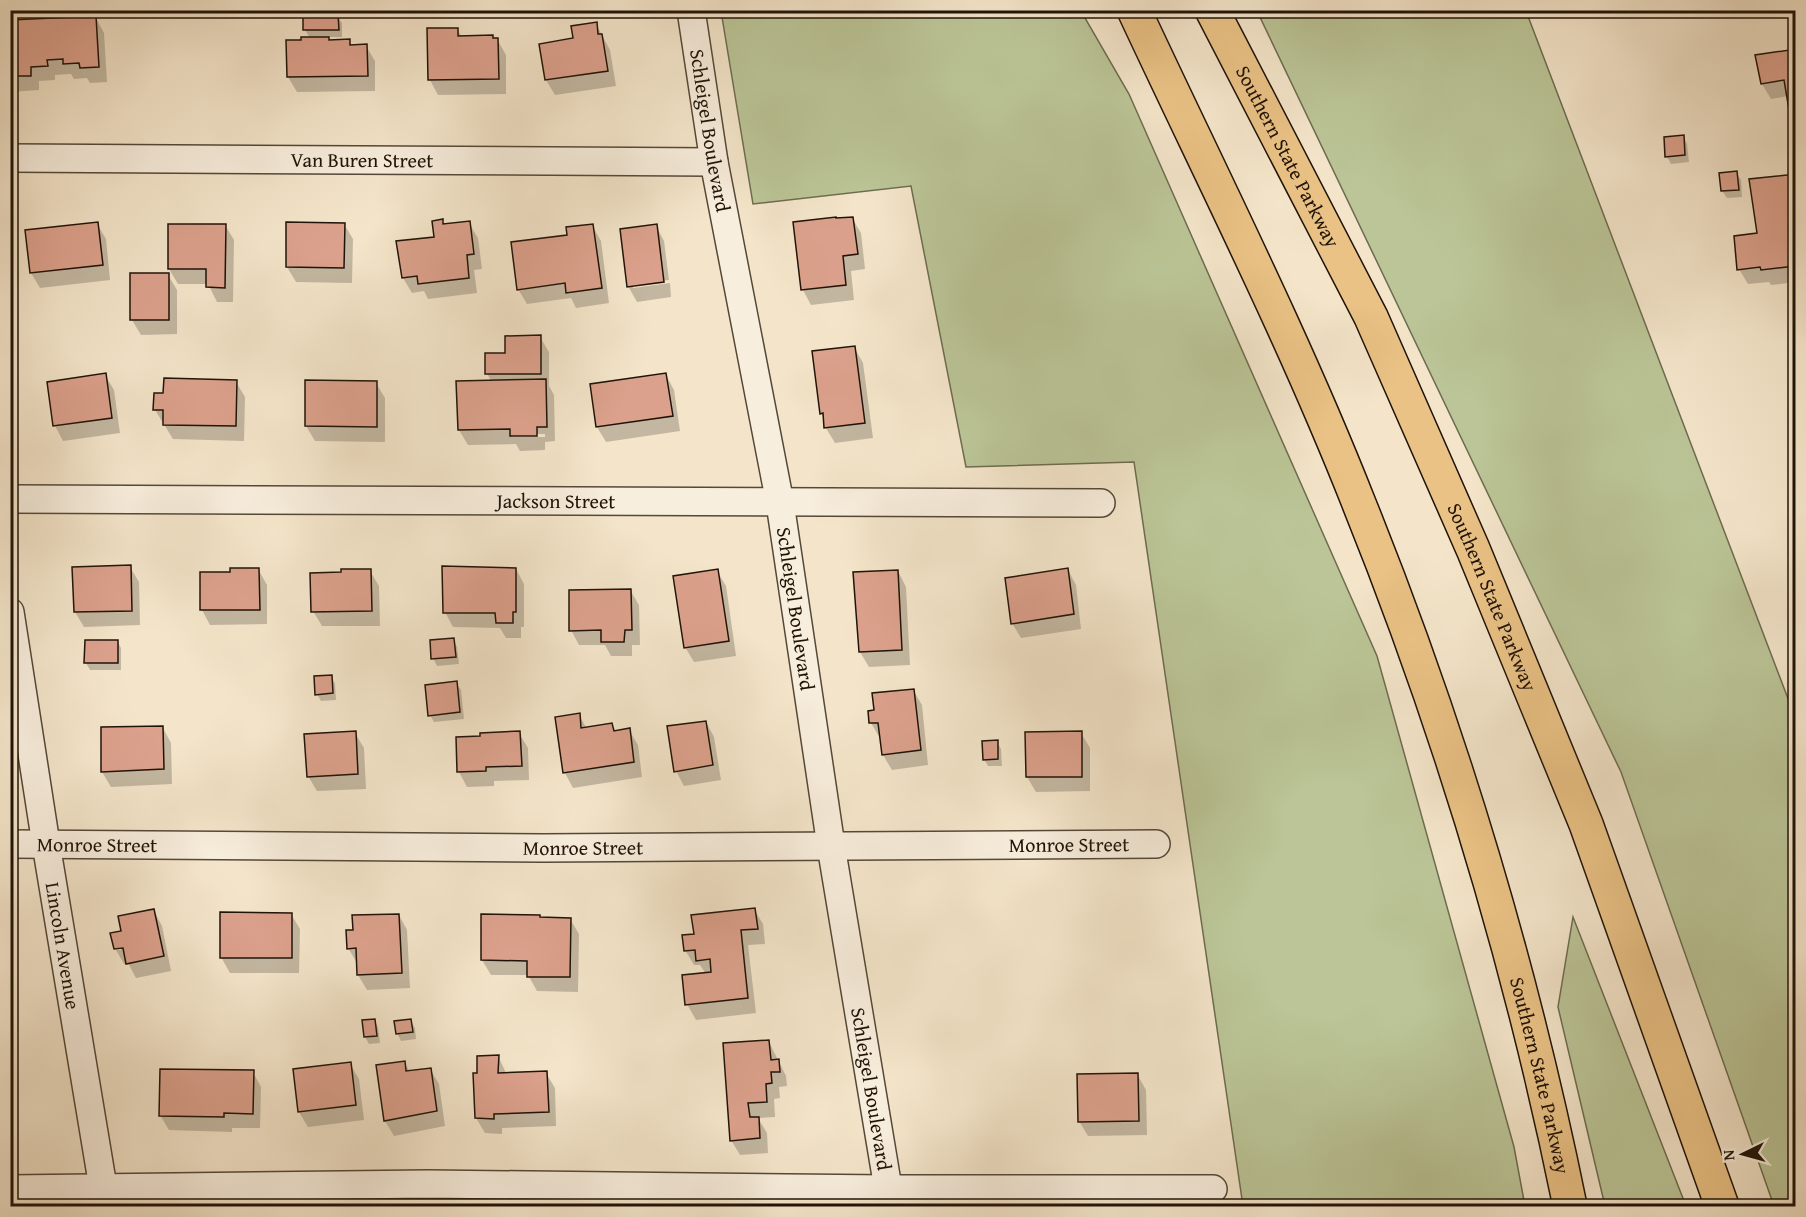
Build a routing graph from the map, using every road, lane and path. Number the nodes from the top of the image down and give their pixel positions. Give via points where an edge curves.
1 (691, 10) edge
2 (1134, 10) edge
3 (1212, 10) edge
4 (10, 158) edge
5 (714, 162) junction
6 (10, 499) edge
7 (780, 503) junction
8 (1101, 503) dead end
9 (10, 612) edge
10 (10, 844) edge
11 (45, 844) junction
12 (1156, 844) dead end
13 (831, 846) junction
14 (10, 1189) edge
15 (1213, 1189) dead end
16 (104, 1197) edge
17 (890, 1198) edge
18 (1570, 1206) edge
19 (1722, 1206) edge

1 - 5 street, Schleigel Boulevard
2 - 18 highway, Southern State Parkway via 1311,389 1423,670 1517,977
3 - 19 highway, Southern State Parkway via 1371,317 1473,549 1586,824
4 - 5 street, Van Buren Street
5 - 7 street, Schleigel Boulevard
6 - 7 street, Jackson Street
7 - 8 street, Jackson Street
7 - 13 street, Schleigel Boulevard
9 - 11 street, Lincoln Avenue
10 - 11 street, Monroe Street
11 - 13 street, Monroe Street
11 - 16 street, Lincoln Avenue
12 - 13 street, Monroe Street
13 - 17 street, Schleigel Boulevard
14 - 16 street
15 - 17 street
16 - 17 street via 428,1184

